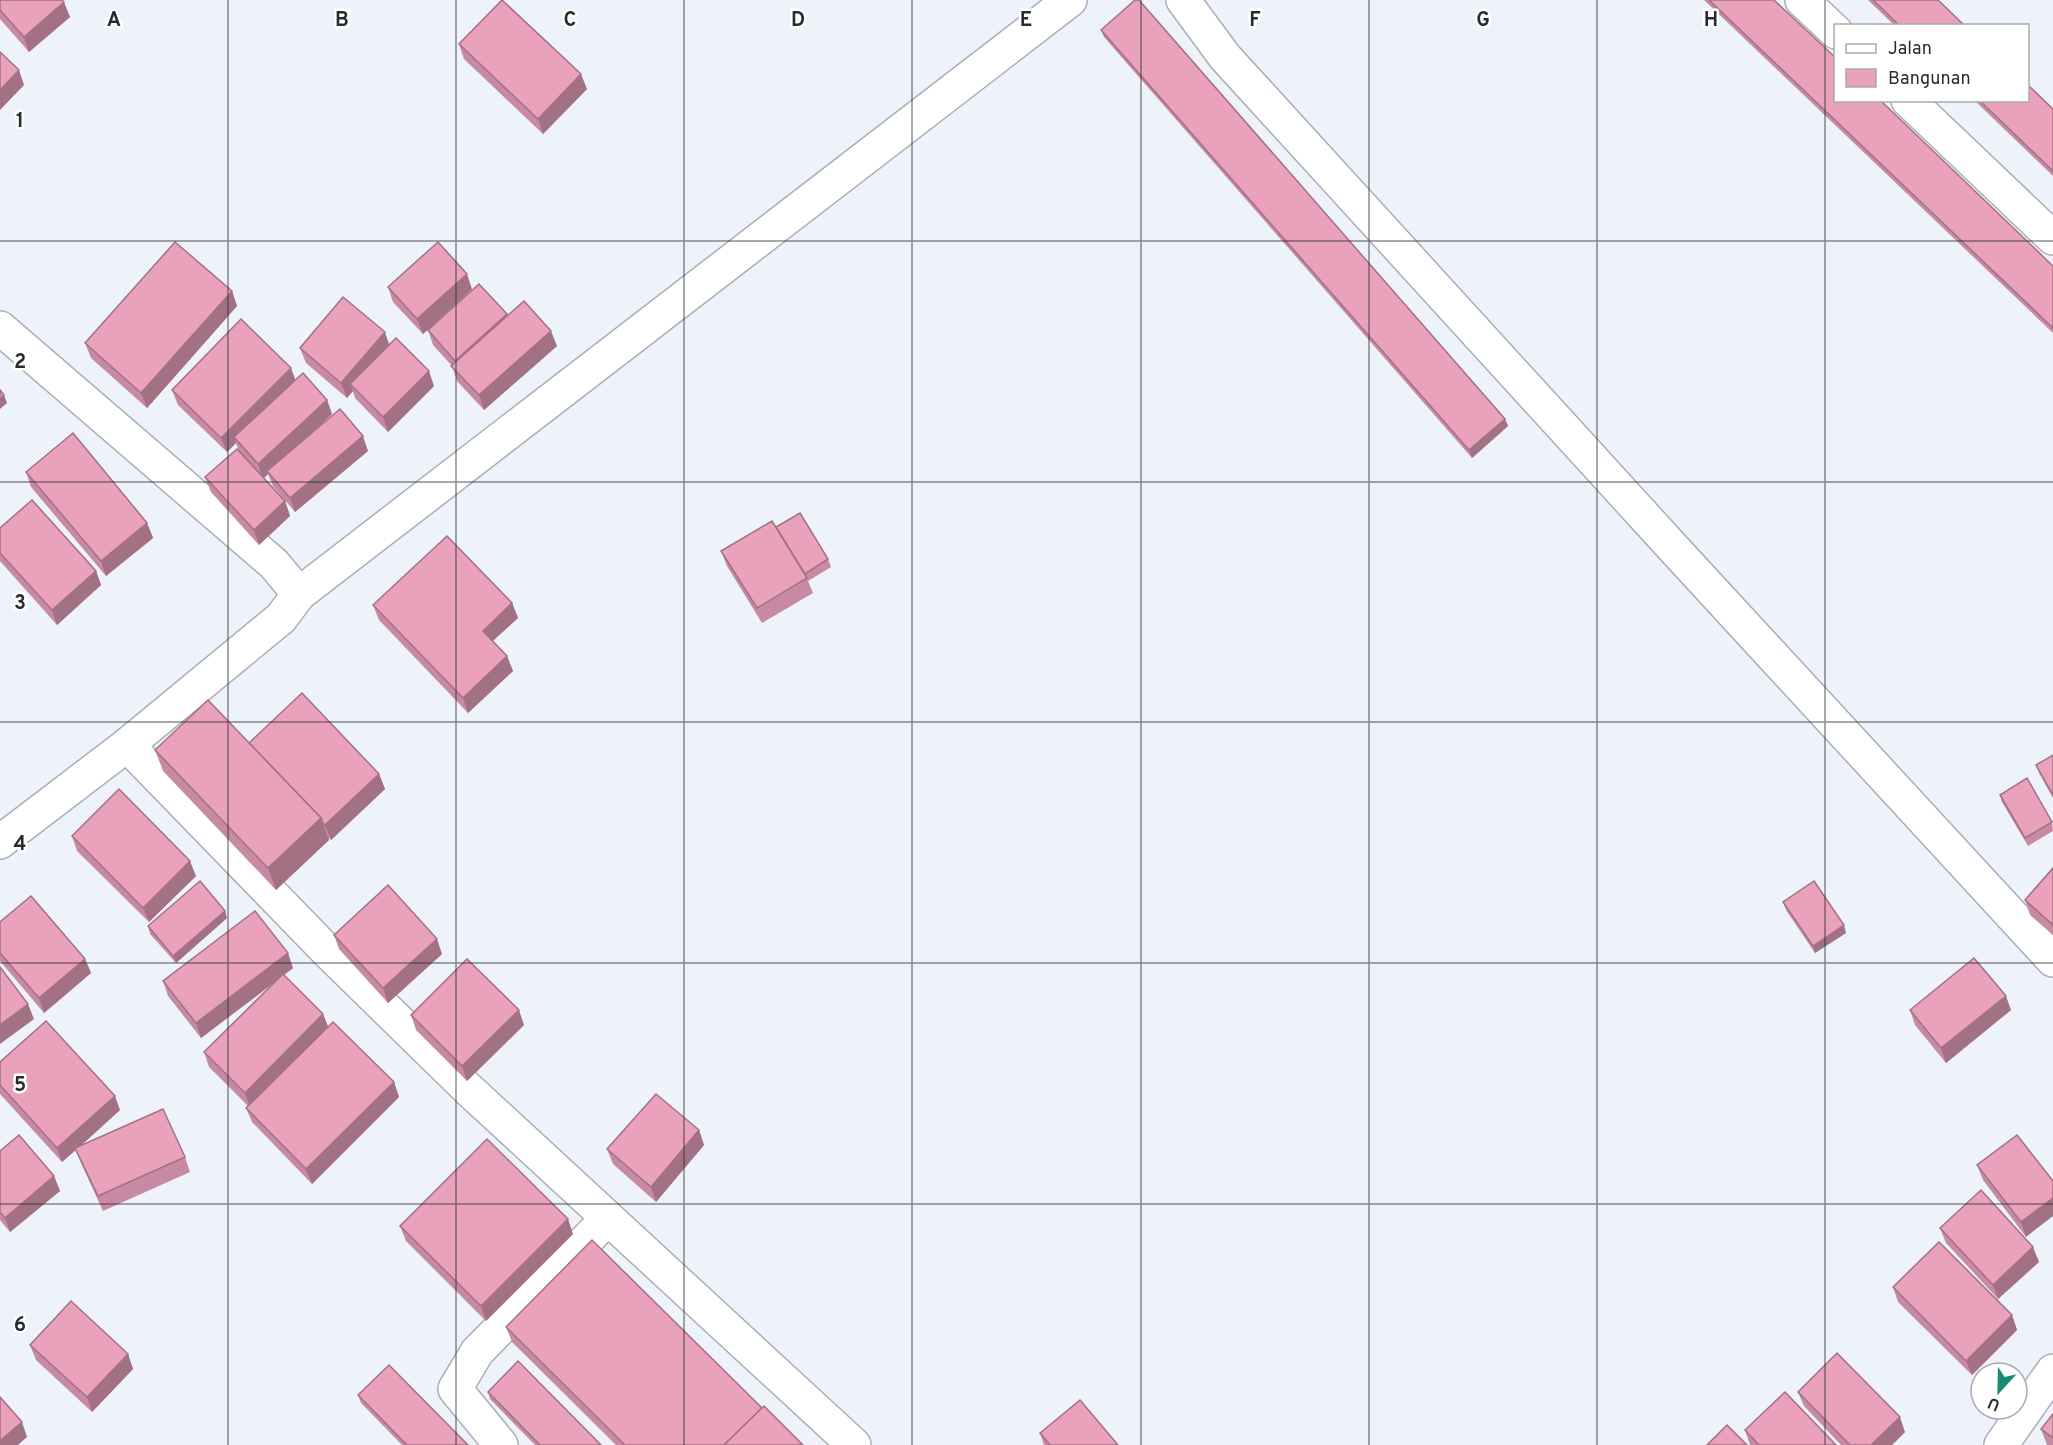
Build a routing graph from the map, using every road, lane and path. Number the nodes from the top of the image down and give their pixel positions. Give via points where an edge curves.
1 (1071, 0) edge
2 (1183, 0) edge
3 (1802, 0) edge
4 (1834, 30) edge
5 (1910, 102) edge
6 (2053, 238) edge
7 (0, 328) edge
8 (299, 594) junction
9 (127, 745) junction
10 (0, 842) edge
11 (2053, 960) edge
12 (608, 1218) junction
13 (2053, 1371) edge
14 (2013, 1441) edge
15 (501, 1445) edge
16 (854, 1445) edge

1 - 8 street
2 - 11 street via 1225,57
3 - 4 street
5 - 6 street
7 - 8 street via 274,564
8 - 9 street via 281,618
9 - 10 street
9 - 12 street via 328,952
12 - 15 street via 477,1352 455,1389
12 - 16 street
13 - 14 street

